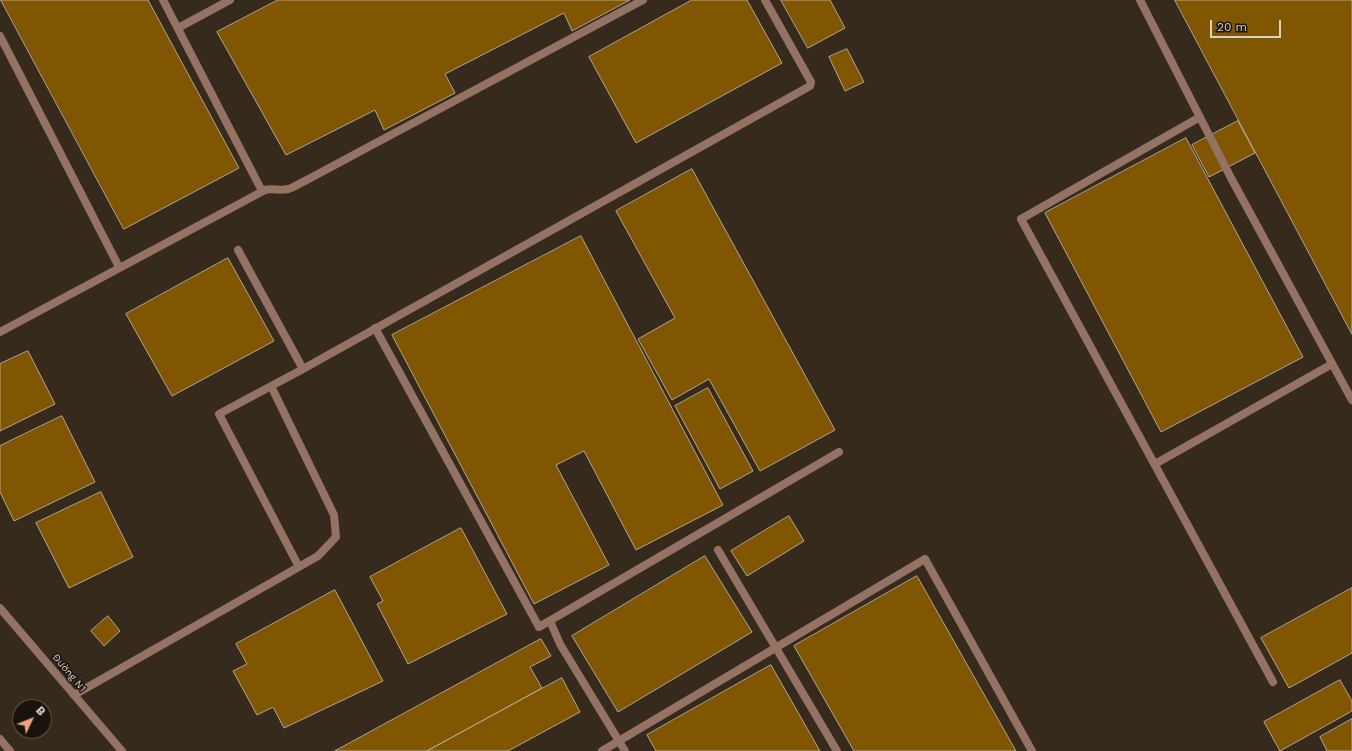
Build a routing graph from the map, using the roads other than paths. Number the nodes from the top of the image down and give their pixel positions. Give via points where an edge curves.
1 (163, 0) edge
2 (230, 0) edge
3 (643, 0) edge
4 (765, 0) edge
5 (1140, 0) edge
6 (178, 28) junction
7 (0, 36) edge
8 (1200, 117) junction
9 (262, 191) junction
10 (238, 250) dead end
11 (120, 267) junction
12 (375, 328) junction
13 (0, 332) edge
14 (1332, 364) junction
15 (303, 368) junction
16 (271, 386) junction
17 (1352, 400) edge
18 (839, 452) dead end
19 (1155, 464) junction
20 (718, 550) dead end
21 (299, 567) junction
22 (0, 608) edge
23 (550, 620) junction
24 (776, 647) junction
25 (1273, 682) dead end
26 (74, 695) junction
27 (0, 739) edge
28 (619, 741) junction
29 (10, 751) edge
30 (122, 751) edge
31 (602, 751) edge
32 (625, 751) edge
33 (837, 751) edge
34 (1032, 751) edge

1 - 6 street
2 - 6 street
3 - 9 street via 303,182 288,189 272,188
4 - 12 street via 810,86
5 - 8 street
6 - 9 street
7 - 11 street
8 - 14 street
8 - 19 street via 1022,219
9 - 11 street
10 - 15 street
11 - 13 street
12 - 15 street
12 - 23 street via 539,627
14 - 17 street
14 - 19 street
15 - 16 street
16 - 21 street via 334,514 336,536 318,556
16 - 21 street via 219,414
18 - 23 street
19 - 25 street
20 - 24 street
21 - 26 street
22 - 26 street, Đường N1
23 - 28 street via 560,644
24 - 28 street
24 - 33 street
24 - 34 street via 925,558
26 - 30 street, Đường N1
27 - 29 street
28 - 31 street
28 - 32 street

